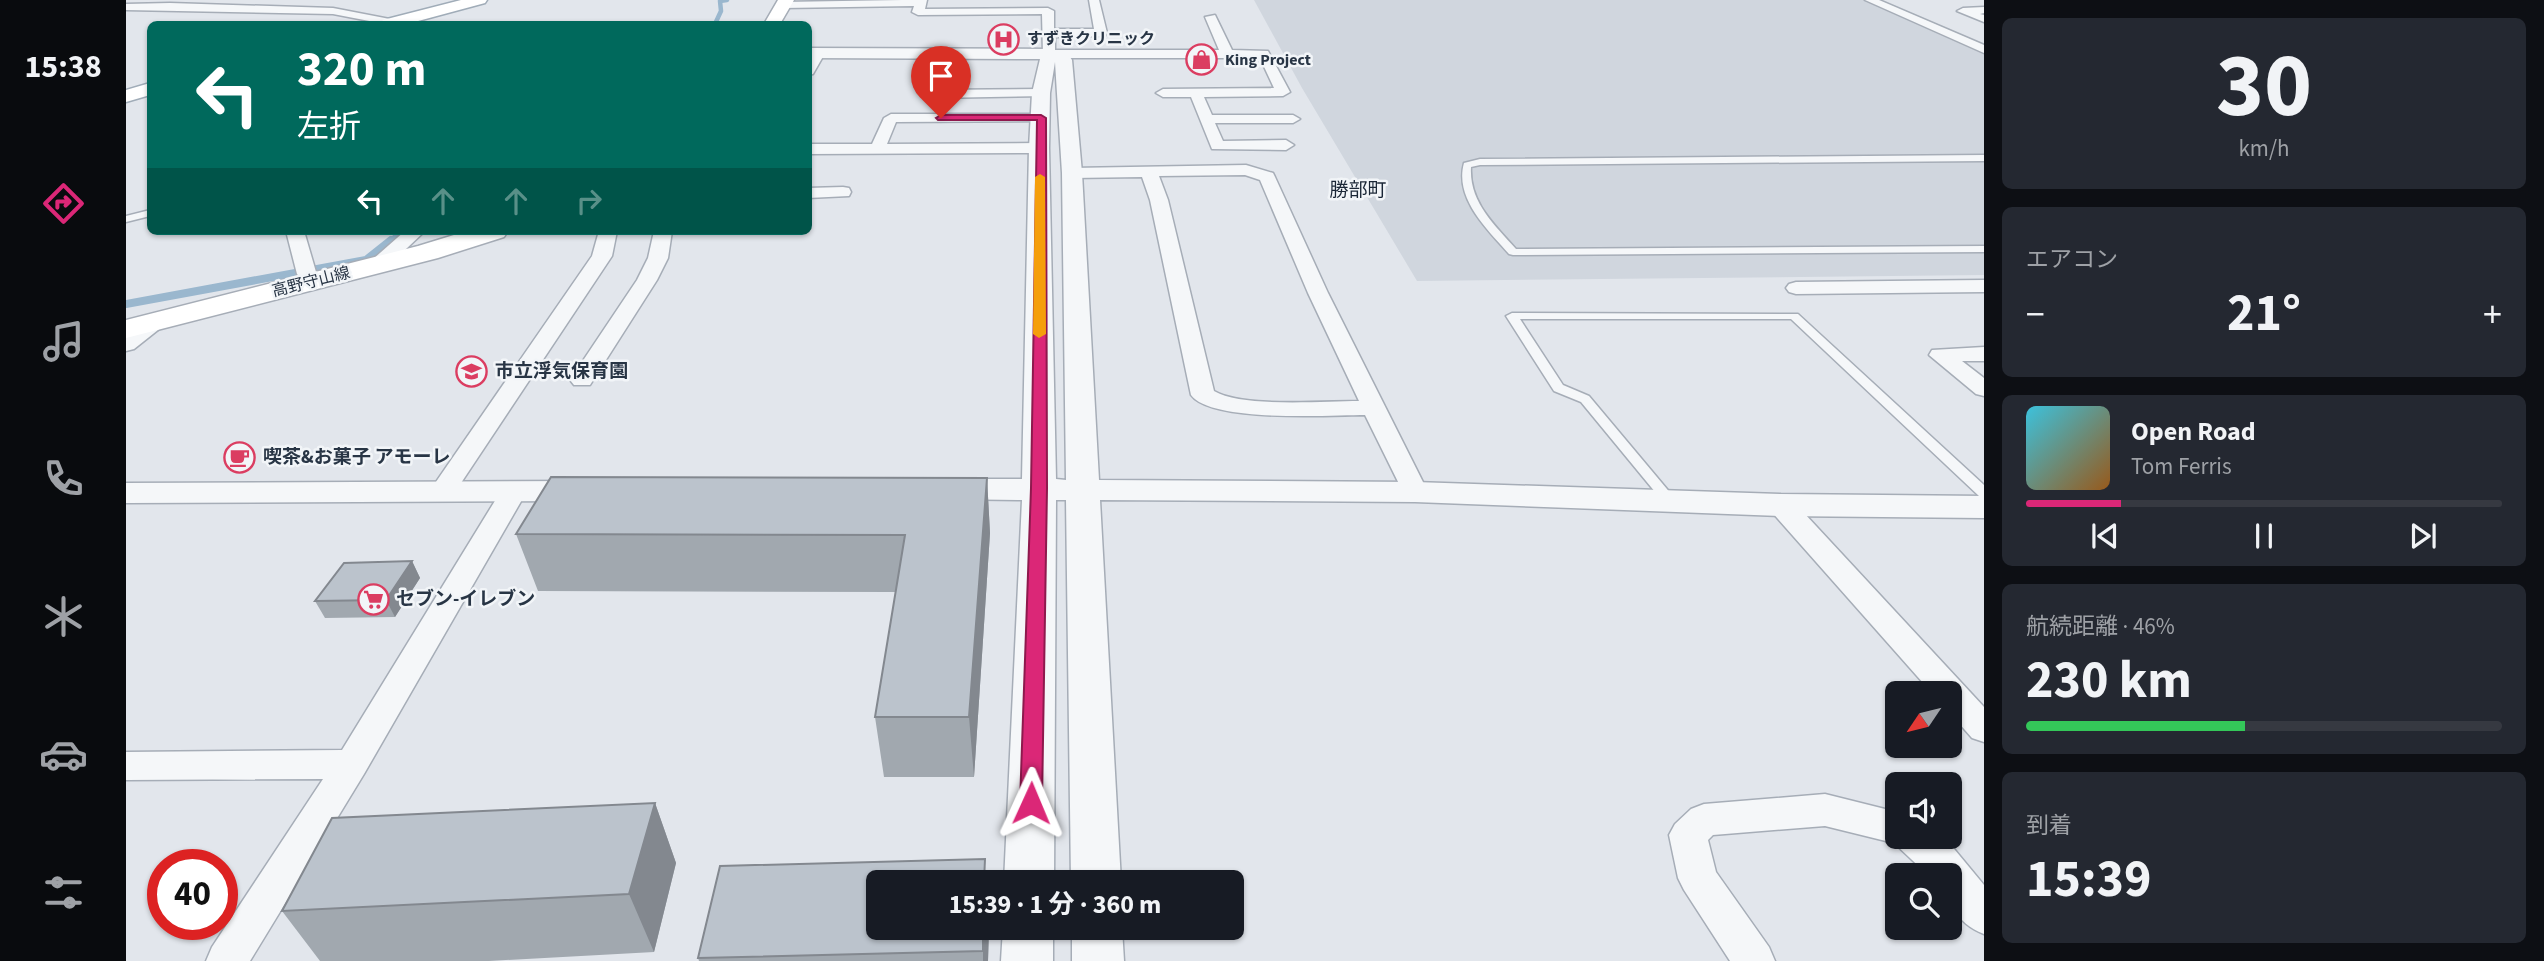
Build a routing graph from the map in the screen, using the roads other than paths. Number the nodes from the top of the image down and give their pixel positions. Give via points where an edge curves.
1 (479, 0) edge
2 (1094, 0) edge
3 (1870, 0) edge
4 (1973, 0) edge
5 (785, 2) edge
6 (922, 2) edge
7 (175, 3) edge
8 (1984, 3) edge
9 (998, 6) edge
10 (1048, 6) edge
11 (126, 8) edge
12 (1984, 10) edge
13 (1211, 16) dead end
14 (1984, 19) edge
15 (378, 21) edge
16 (403, 21) edge
17 (774, 21) edge
18 (1049, 44) junction
19 (1984, 49) edge
20 (814, 53) edge
21 (1227, 54) junction
22 (147, 90) edge
23 (1163, 93) dead end
24 (1196, 93) junction
25 (933, 94) dead end
26 (126, 96) edge
27 (1206, 119) junction
28 (1293, 119) dead end
29 (1051, 140) junction
30 (1286, 145) dead end
31 (878, 148) junction
32 (812, 149) edge
33 (1984, 158) edge
34 (1149, 172) junction
35 (843, 192) dead end
36 (812, 193) edge
37 (147, 214) edge
38 (126, 219) edge
39 (296, 235) edge
40 (412, 235) edge
41 (481, 235) edge
42 (607, 235) edge
43 (662, 235) edge
44 (1984, 249) edge
45 (379, 264) junction
46 (309, 274) junction
47 (1984, 286) edge
48 (1796, 288) dead end
49 (156, 321) junction
50 (126, 329) edge
51 (126, 344) edge
52 (1984, 354) edge
53 (582, 380) dead end
54 (1984, 389) edge
55 (1374, 408) junction
56 (1039, 488) junction
57 (919, 489) edge
58 (1083, 489) junction
59 (514, 491) junction
60 (609, 491) edge
61 (442, 492) junction
62 (1415, 492) junction
63 (126, 493) edge
64 (1984, 493) edge
65 (1671, 501) junction
66 (1781, 505) junction
67 (1984, 507) edge
68 (1984, 729) edge
69 (352, 764) junction
70 (126, 766) edge
71 (1885, 825) edge
72 (1927, 849) edge
73 (1029, 870) edge
74 (1096, 870) edge
75 (1984, 915) edge
76 (1028, 940) edge
77 (1097, 940) edge
78 (227, 961) edge
79 (1027, 961) edge
80 (1098, 961) edge
81 (1754, 961) edge

1 - 16 main road
2 - 18 street via 1101,33
3 - 19 street
4 - 8 street
5 - 6 street via 869,8
5 - 17 main road
6 - 9 street via 918,12
7 - 11 street
7 - 15 street via 333,11
9 - 10 street
10 - 18 street
12 - 14 street via 1963,11
13 - 21 street
18 - 20 street
18 - 21 street
18 - 29 street
18 - 29 street via 1064,60
21 - 24 street via 1264,54 1283,92
22 - 26 main road
23 - 24 street
24 - 27 street
25 - 29 street
27 - 28 street
27 - 30 street via 1217,146
29 - 31 street
29 - 31 street via 891,118
29 - 34 street
29 - 56 street
29 - 58 street
31 - 32 street
33 - 44 lane via 1480,162 1467,165 1464,179 1471,201 1513,252
34 - 55 street via 1246,170 1267,177
34 - 55 street via 1207,400 1230,406
35 - 36 street
37 - 38 lane
39 - 46 street
40 - 45 street
41 - 45 main road, 高野守山線
42 - 61 street via 602,256
43 - 53 street via 648,280
45 - 46 main road, 高野守山線
46 - 49 main road, 高野守山線
47 - 48 street
49 - 50 main road, 高野守山線
49 - 51 street
52 - 54 street via 1940,355
55 - 62 street
56 - 57 street
56 - 58 street
56 - 73 street
58 - 62 street
58 - 74 street
59 - 60 street
59 - 61 street
59 - 69 street
61 - 63 street
62 - 65 street
64 - 65 lane via 1794,316 1512,316 1558,388 1585,399
65 - 66 street
66 - 67 street
66 - 68 street
69 - 70 street
69 - 78 street
71 - 81 street via 1825,810 1704,820 1688,835 1698,878
72 - 75 street
76 - 79 street
77 - 80 street

